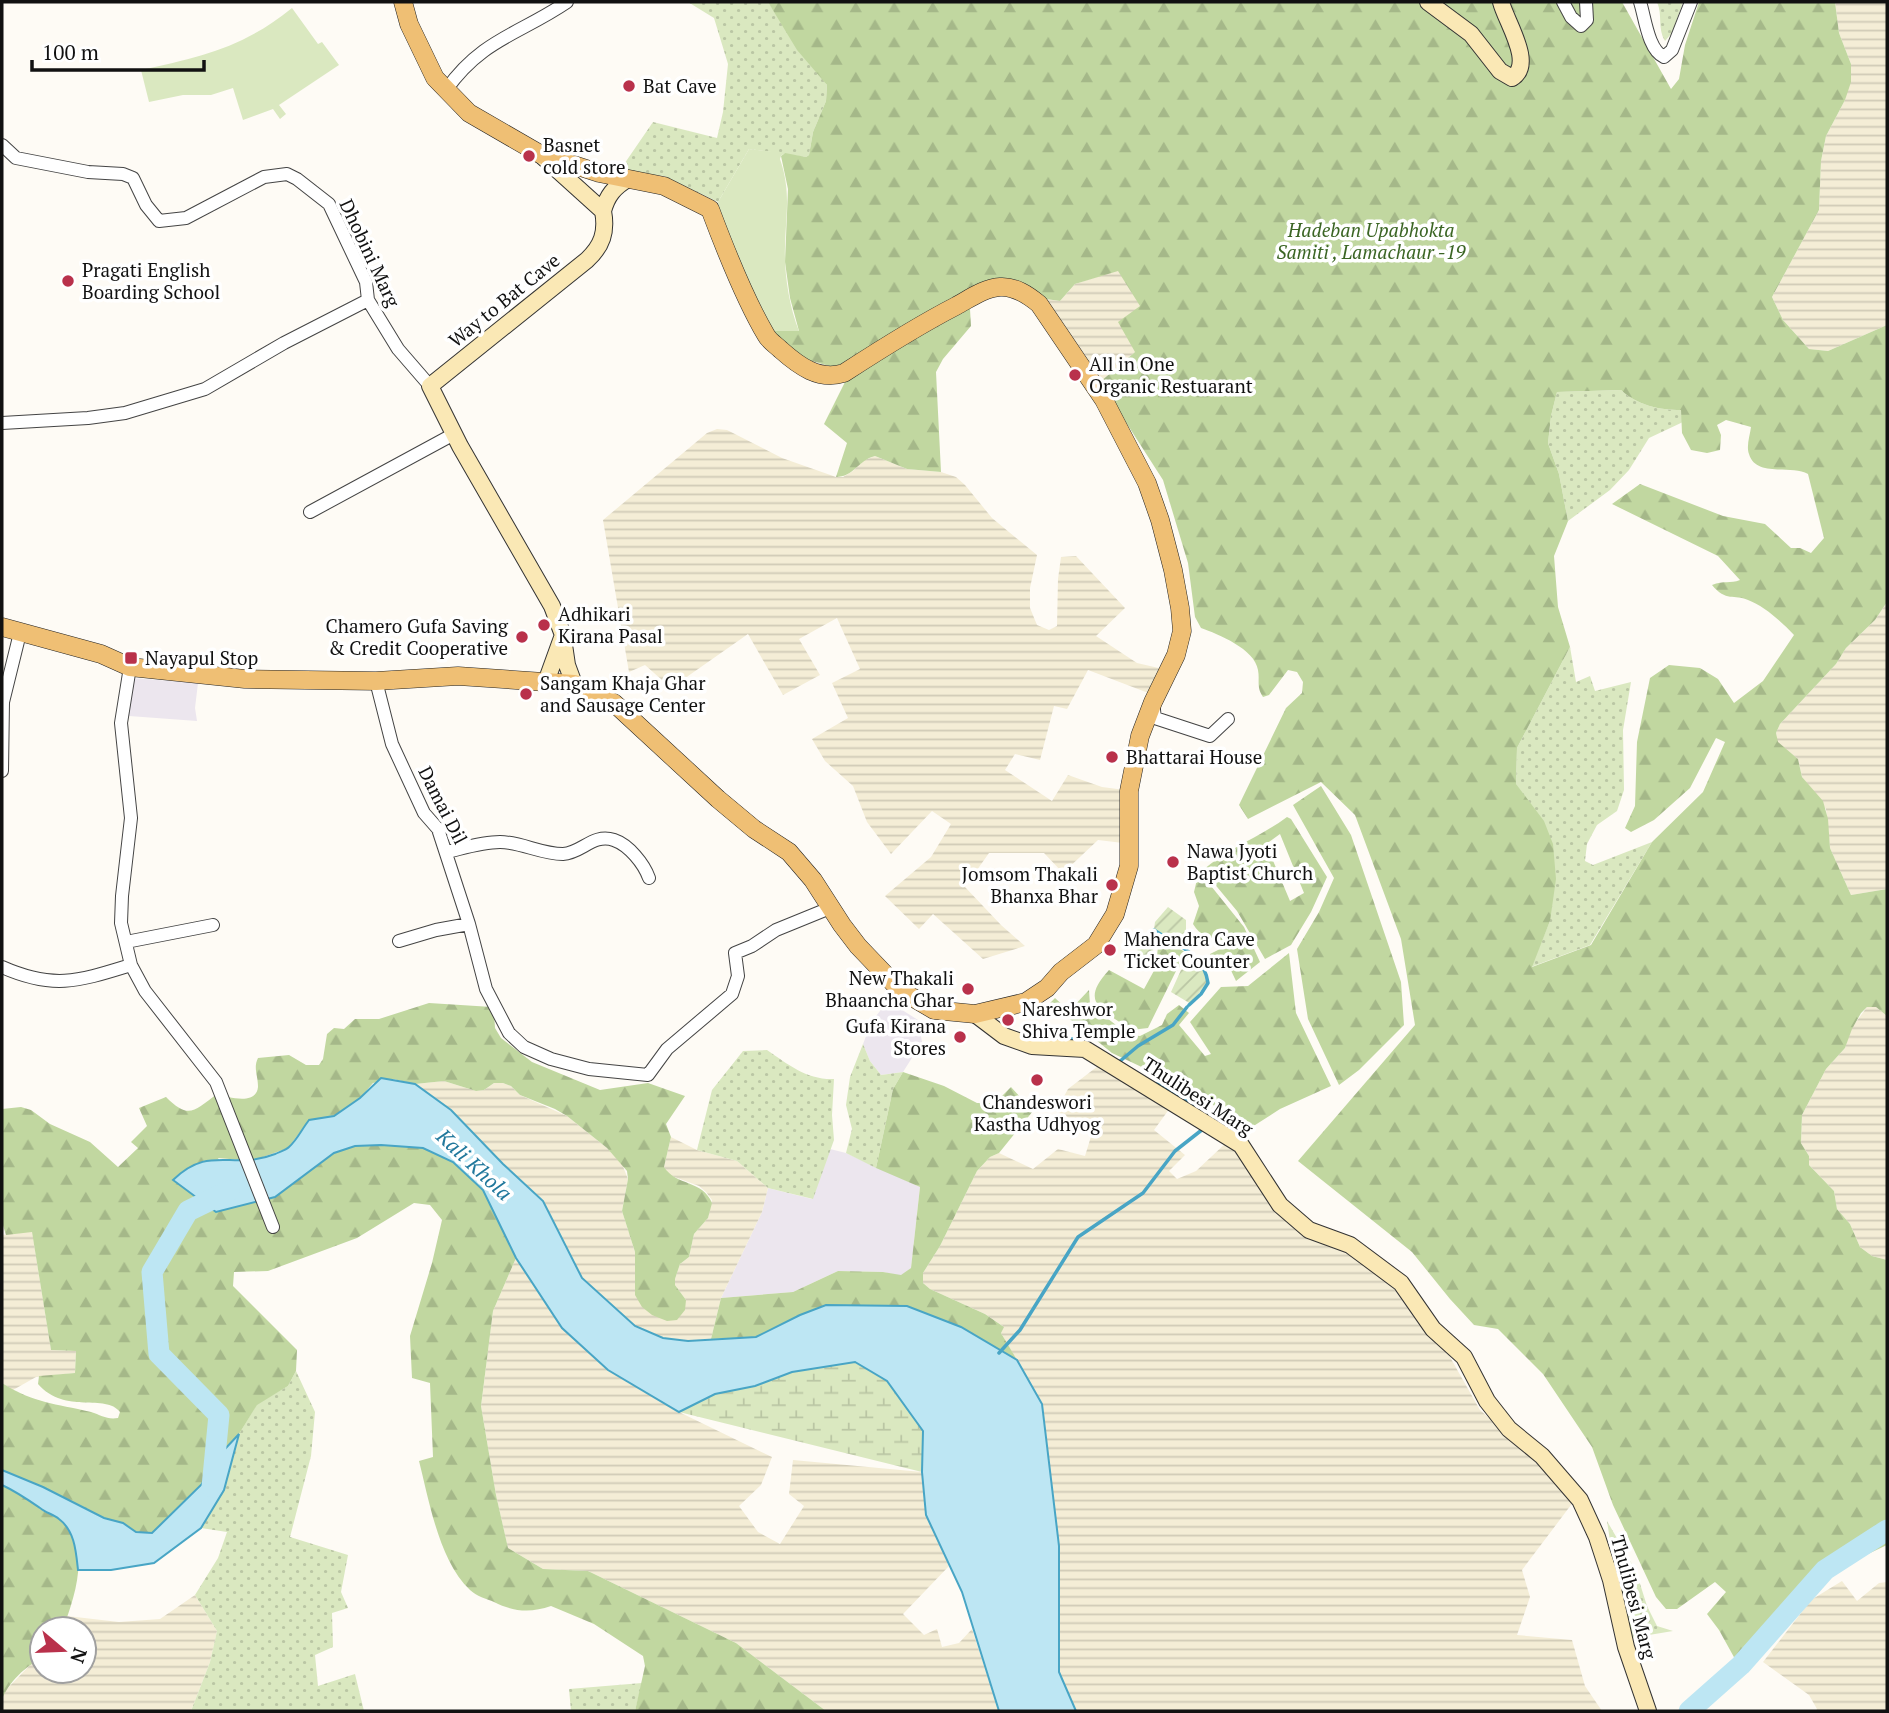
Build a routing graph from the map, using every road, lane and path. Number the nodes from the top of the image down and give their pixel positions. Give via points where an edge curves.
1 (403, 2) edge
2 (567, 2) edge
3 (1429, 2) edge
4 (1501, 2) edge
5 (1563, 2) edge
6 (1586, 2) edge
7 (1640, 2) edge
8 (1690, 2) edge
9 (446, 90) junction
10 (2, 145) edge
11 (540, 155) junction
12 (628, 179) junction
13 (603, 211) junction
14 (368, 300) junction
15 (430, 386) junction
16 (2, 424) edge
17 (454, 433) junction
18 (310, 512) dead end
19 (2, 627) edge
20 (20, 633) junction
21 (563, 635) junction
22 (130, 667) junction
23 (376, 681) junction
24 (546, 682) junction
25 (574, 684) junction
26 (1153, 702) junction
27 (1228, 719) dead end
28 (2, 771) edge
29 (447, 852) junction
30 (649, 878) dead end
31 (830, 908) junction
32 (469, 924) junction
33 (213, 925) dead end
34 (398, 941) dead end
35 (126, 942) junction
36 (131, 965) junction
37 (2, 967) edge
38 (975, 1014) junction
39 (273, 1227) dead end
40 (1647, 1711) edge

1 - 9 main road via 435,78
2 - 9 street via 478,55
3 - 4 main road via 1471,34 1500,71 1512,78 1522,60
5 - 6 street via 1581,26 1587,20
7 - 8 street via 1654,47 1664,57 1672,50
9 - 11 main road via 469,113
10 - 14 street, Dhobini Marg via 16,158 133,178 159,220 186,218 264,177 287,174 297,178 329,204 366,282
11 - 12 main road
11 - 13 main road
12 - 13 main road via 610,193
12 - 26 main road via 664,186 710,209 767,338 797,365 824,376 844,373 985,291 1014,289 1039,304 1104,400 1147,483 1160,520 1182,631 1176,655
13 - 15 main road, Way to Bat Cave via 604,237 597,252
14 - 15 street, Dhobini Marg via 398,349
14 - 16 street via 205,389 125,413
15 - 17 main road
17 - 18 street
17 - 21 main road via 552,606
19 - 20 main road
20 - 22 main road via 101,654
20 - 28 street via 3,702
21 - 24 main road
21 - 25 main road
22 - 23 main road via 245,679
22 - 35 street via 121,723 131,818 122,896
23 - 24 main road via 458,676
23 - 29 street, Damai Dil via 392,744
24 - 25 main road
25 - 31 main road via 614,704 718,799 789,852
26 - 27 street via 1155,718 1210,736
26 - 38 main road via 1140,736 1129,791 1129,866 1115,914 1096,946 1047,988 1026,1002
29 - 30 street via 500,842 566,854 605,838 624,845
29 - 32 street, Damai Dil
31 - 32 street, Damai Dil via 735,953 738,976 732,994 667,1049 648,1075 589,1069 524,1047 509,1033 486,989
31 - 38 main road via 900,990 934,1010
32 - 34 street
33 - 35 street
35 - 36 street
36 - 37 street via 66,982
36 - 39 street via 157,1008 216,1082
38 - 40 main road, Thulibesi Marg via 1004,1036 1032,1046 1085,1049 1241,1145 1279,1205 1309,1230 1350,1245 1401,1283 1433,1329 1464,1357 1487,1401 1509,1429 1542,1456 1580,1500 1611,1580

